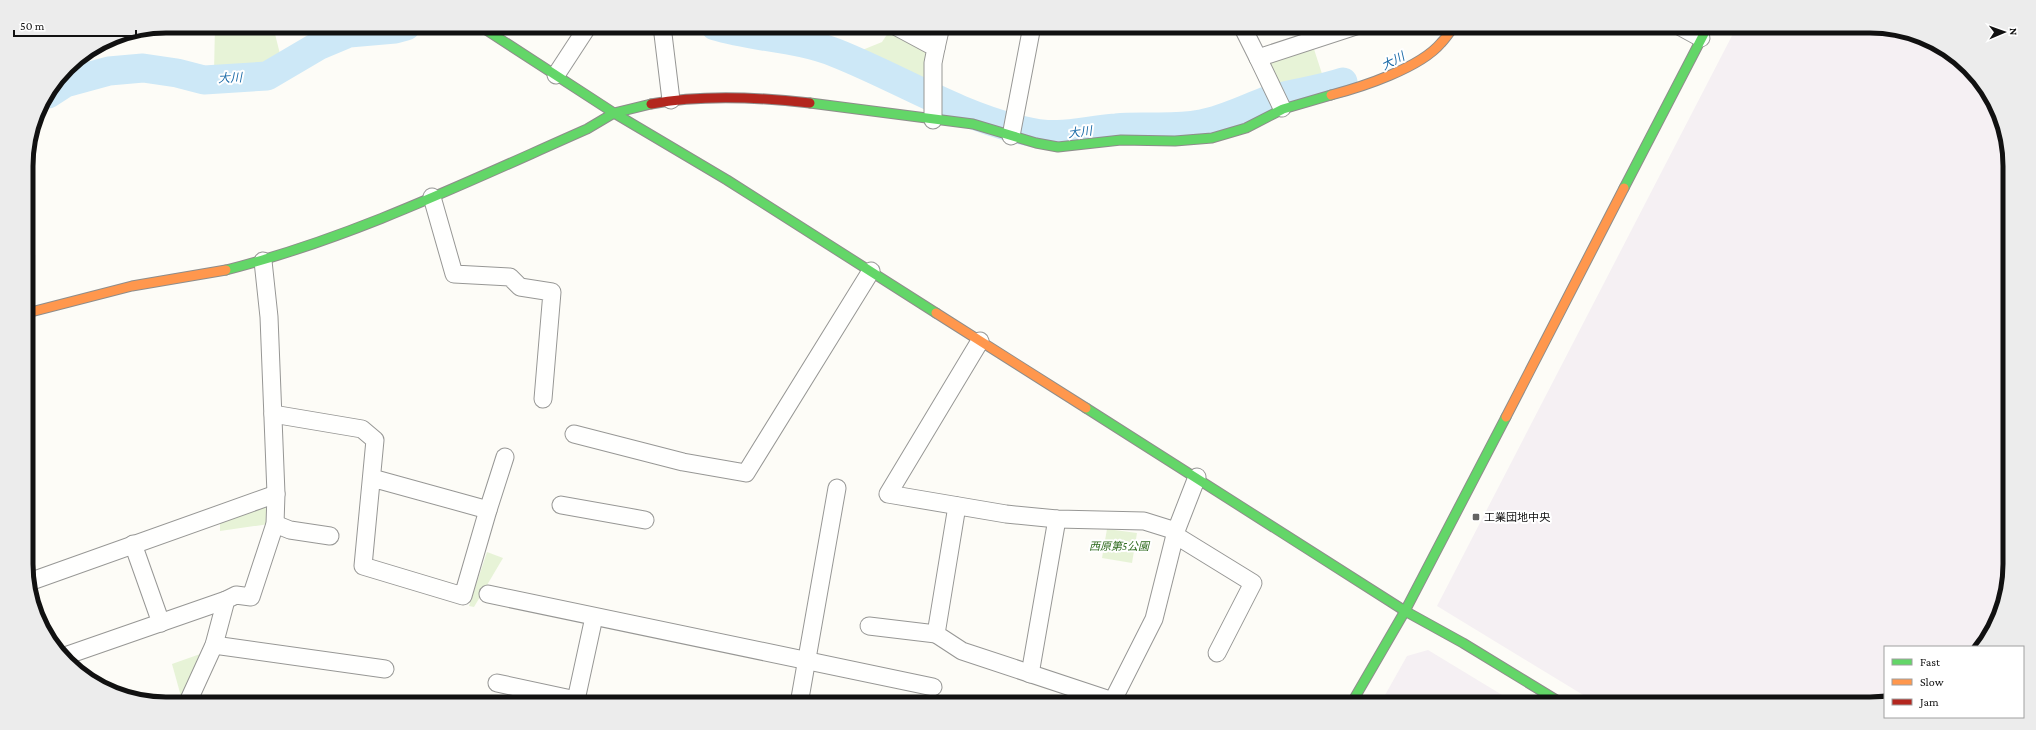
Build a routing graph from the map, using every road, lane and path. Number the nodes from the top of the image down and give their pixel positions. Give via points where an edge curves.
1 (491, 33) edge
2 (583, 33) edge
3 (663, 33) edge
4 (908, 33) edge
5 (940, 33) edge
6 (1031, 33) edge
7 (1246, 33) edge
8 (1335, 33) edge
9 (1449, 33) edge
10 (1704, 33) edge
11 (936, 48) junction
12 (1258, 58) junction
13 (556, 75) junction
14 (671, 100) junction
15 (1283, 108) junction
16 (614, 113) junction
17 (933, 114) junction
18 (1011, 136) junction
19 (432, 197) junction
20 (263, 261) junction
21 (871, 271) junction
22 (33, 311) edge
23 (980, 341) junction
24 (543, 399) dead end
25 (273, 414) junction
26 (574, 434) dead end
27 (505, 457) dead end
28 (1196, 477) junction
29 (372, 478) junction
30 (838, 488) dead end
31 (276, 494) junction
32 (561, 504) dead end
33 (957, 506) junction
34 (488, 510) junction
35 (1057, 519) junction
36 (645, 520) dead end
37 (275, 524) junction
38 (1176, 533) junction
39 (330, 536) dead end
40 (134, 544) junction
41 (34, 580) edge
42 (488, 594) dead end
43 (226, 600) junction
44 (1405, 611) junction
45 (594, 617) junction
46 (161, 622) junction
47 (869, 626) dead end
48 (936, 634) junction
49 (214, 645) junction
50 (1217, 653) dead end
51 (69, 655) edge
52 (806, 661) junction
53 (384, 669) dead end
54 (1030, 674) junction
55 (497, 683) dead end
56 (933, 687) dead end
57 (190, 697) edge
58 (562, 697) edge
59 (577, 697) edge
60 (800, 697) edge
61 (1097, 697) edge
62 (1115, 697) edge
63 (1355, 697) edge
64 (1552, 697) edge

1 - 13 street
2 - 13 street
3 - 14 street
4 - 11 street
5 - 11 street
6 - 18 street
7 - 12 street
8 - 12 street
9 - 15 street via 1441,44 1424,58 1403,69 1347,92
10 - 44 street
11 - 17 street via 933,63
12 - 15 street
13 - 16 street
14 - 16 street
14 - 17 street via 776,99
15 - 18 street via 1246,128 1212,138 1174,141 1120,140 1058,147
16 - 19 street via 587,129
16 - 21 street via 727,180
17 - 18 street
19 - 20 street via 369,225
19 - 24 street via 454,274 510,277 520,287 552,292
20 - 22 street via 220,272 132,286
20 - 25 street via 269,317
21 - 23 street
21 - 26 street via 746,473 683,462
23 - 28 street
23 - 33 street via 926,426 888,494
25 - 29 street via 362,430 375,440
25 - 31 street
27 - 34 street
28 - 38 street
28 - 44 street
29 - 34 street
29 - 34 street via 363,566 463,596
30 - 52 street
31 - 37 street
31 - 40 street
32 - 36 street
33 - 35 street
33 - 48 street
35 - 38 street via 1144,521
35 - 54 street
37 - 39 street via 290,530
37 - 43 street via 251,597 236,596
38 - 50 street via 1253,583
38 - 62 street via 1154,619
40 - 41 street
40 - 46 street
42 - 45 street
43 - 46 street
43 - 49 street
44 - 63 street
44 - 64 street
45 - 52 street
45 - 59 street
46 - 51 street
47 - 48 street
48 - 54 street via 962,651
49 - 53 street
49 - 57 street
52 - 56 street
52 - 60 street
54 - 61 street
55 - 58 street

